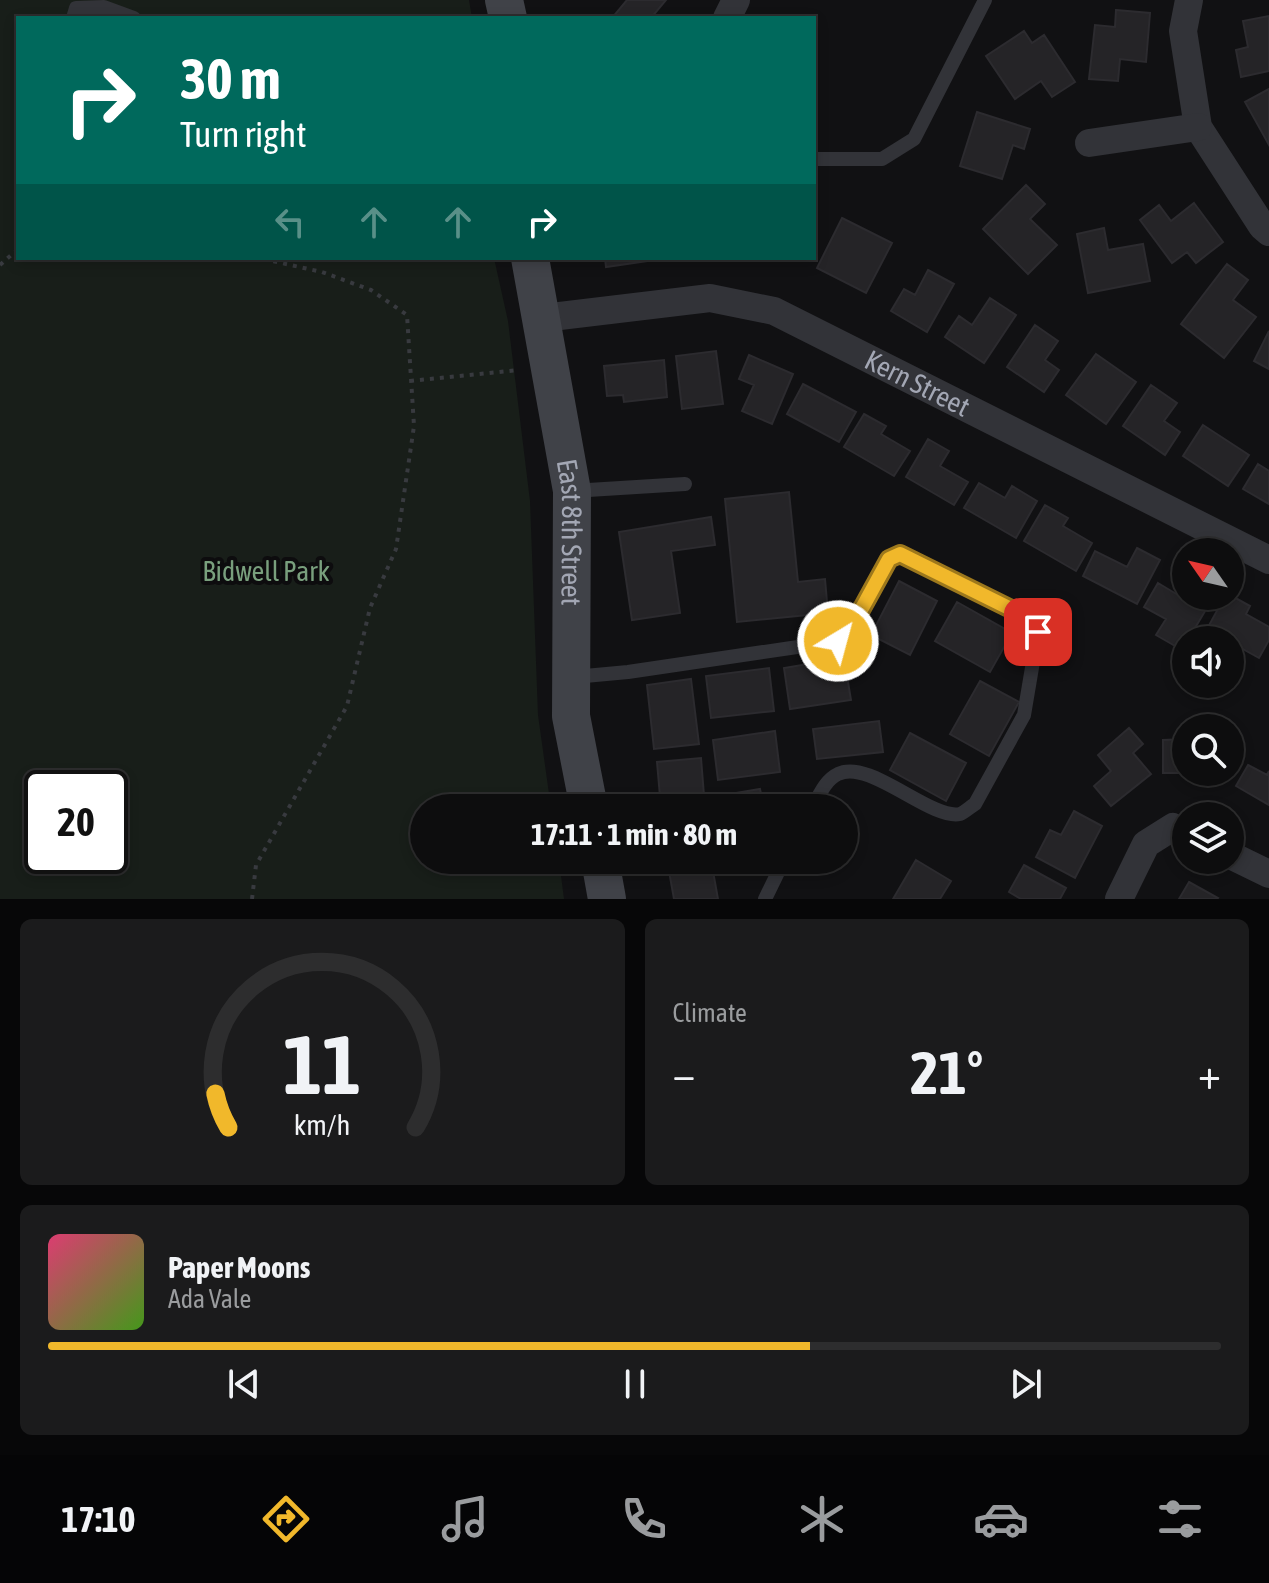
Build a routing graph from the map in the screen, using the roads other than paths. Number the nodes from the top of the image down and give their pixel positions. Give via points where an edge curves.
1 (985, 0) edge
2 (1189, 0) edge
3 (74, 9) edge
4 (129, 16) edge
5 (1198, 127) junction
6 (1089, 143) dead end
7 (816, 159) edge
8 (1269, 232) edge
9 (530, 260) edge
10 (543, 318) junction
11 (685, 484) dead end
12 (572, 491) junction
13 (1269, 560) edge
14 (572, 677) junction
15 (586, 794) edge
16 (820, 794) edge
17 (1172, 828) edge
18 (1244, 862) edge
19 (603, 874) edge
20 (777, 874) edge
21 (1269, 874) edge
22 (607, 899) edge
23 (765, 899) edge
24 (1119, 899) edge

1 - 7 lane via 914,139 882,159
2 - 5 street via 1183,31
3 - 4 lane via 104,7
5 - 6 street
5 - 8 street
9 - 10 street, East 8th Street
10 - 12 street, East 8th Street
10 - 13 street, Kern Street via 710,298 774,311
11 - 12 lane
12 - 14 street, East 8th Street
14 - 15 street, East 8th Street via 571,716
14 - 16 lane via 838,641 889,559 900,554 1025,616 1038,632 1024,715 975,804 962,814 949,814 852,771 839,773
17 - 24 street via 1146,844
18 - 21 street
19 - 22 street
20 - 23 lane

